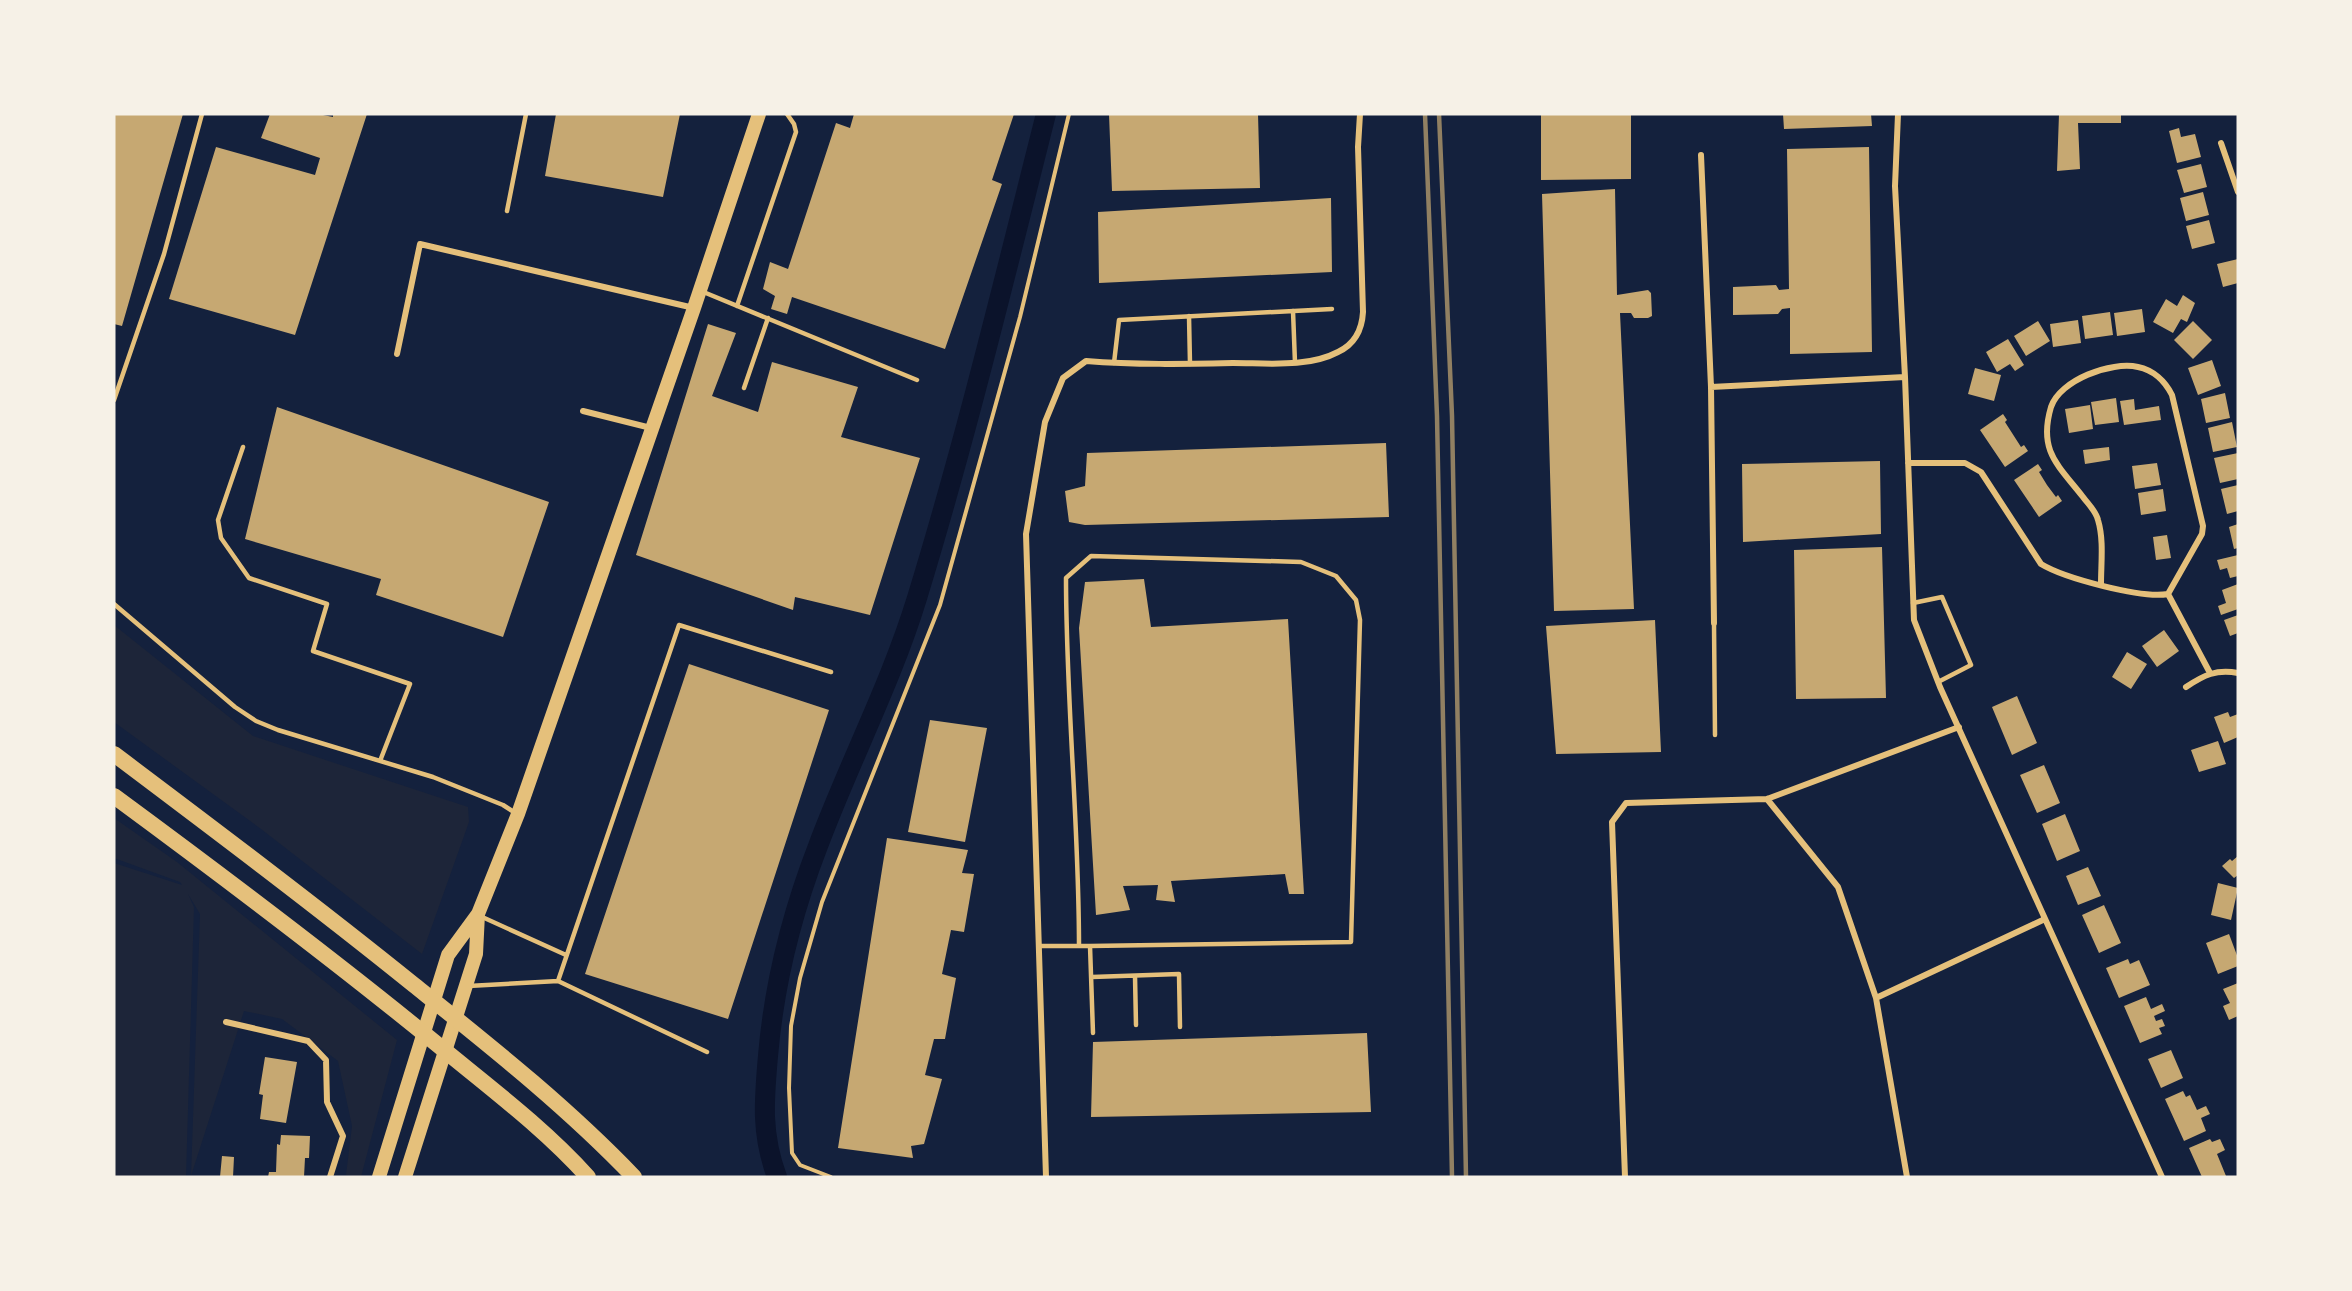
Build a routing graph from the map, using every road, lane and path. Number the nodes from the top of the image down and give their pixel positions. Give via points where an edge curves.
1 (202, 114) edge
2 (526, 114) edge
3 (759, 114) edge
4 (786, 114) edge
5 (1069, 114) edge
6 (1360, 114) edge
7 (1898, 114) edge
8 (2221, 143) dead end
9 (1701, 154) dead end
10 (2238, 192) edge
11 (507, 211) dead end
12 (700, 290) junction
13 (737, 306) junction
14 (694, 308) junction
15 (1332, 309) dead end
16 (1293, 311) junction
17 (1189, 316) junction
18 (768, 318) junction
19 (397, 354) dead end
20 (1114, 363) junction
21 (1295, 363) junction
22 (1190, 364) junction
23 (1905, 377) junction
24 (917, 380) dead end
25 (1711, 387) junction
26 (744, 388) dead end
27 (114, 400) edge
28 (584, 411) dead end
29 (652, 428) junction
30 (243, 447) dead end
31 (1908, 464) junction
32 (2101, 584) junction
33 (2168, 594) junction
34 (1913, 603) junction
35 (114, 604) edge
36 (1714, 623) joint
37 (831, 672) dead end
38 (2210, 673) junction
39 (2238, 673) edge
40 (1938, 682) junction
41 (2186, 687) dead end
42 (1959, 727) junction
43 (1715, 735) dead end
44 (114, 754) edge
45 (380, 761) junction
46 (114, 796) edge
47 (1767, 799) junction
48 (518, 814) junction
49 (478, 914) junction
50 (2045, 919) junction
51 (1040, 946) junction
52 (1079, 946) junction
53 (1090, 946) junction
54 (566, 955) junction
55 (1135, 976) junction
56 (1092, 977) junction
57 (558, 981) junction
58 (465, 987) junction
59 (1876, 998) junction
60 (226, 1022) dead end
61 (1136, 1024) dead end
62 (1180, 1027) dead end
63 (1093, 1033) dead end
64 (708, 1052) dead end
65 (330, 1177) edge
66 (379, 1177) edge
67 (405, 1177) edge
68 (588, 1177) edge
69 (634, 1177) edge
70 (831, 1177) edge
71 (1046, 1177) edge
72 (1625, 1177) edge
73 (1908, 1177) edge
74 (2162, 1177) edge

1 - 27 lane via 164,254
2 - 11 lane
3 - 12 main road
4 - 13 lane via 796,132
5 - 70 path via 1020,317 940,605 822,902 800,978 791,1026 792,1153 800,1165
6 - 21 street via 1363,323 1355,339 1339,352
7 - 23 street via 1895,186
8 - 10 street
9 - 25 street
12 - 13 lane
12 - 14 main road
13 - 18 lane
14 - 19 street via 420,244
14 - 29 main road
15 - 16 lane
16 - 17 lane
16 - 21 lane
17 - 20 lane via 1119,320
17 - 22 lane
18 - 24 lane
18 - 26 lane
20 - 22 street
20 - 51 street via 1086,361 1063,378 1046,422 1026,534
21 - 22 street
23 - 25 street
23 - 31 street
25 - 36 street
28 - 29 street
29 - 48 main road
30 - 45 lane via 218,520 221,538 249,578 327,604 313,651 410,684
31 - 32 street via 1972,466 1981,472 2042,564 2065,575
31 - 34 street
32 - 33 street via 2147,595
32 - 33 street via 2098,518 2055,462 2048,447 2047,428 2052,404 2066,388 2097,370 2136,366 2157,376 2172,395 2202,516 2202,534
33 - 38 street
34 - 40 street via 1919,637
34 - 40 lane via 1942,597 1971,665
35 - 45 lane via 235,707 256,720
36 - 43 lane
37 - 54 lane via 679,625
38 - 39 street
38 - 41 street
40 - 42 street
42 - 47 street
42 - 50 street
44 - 69 highway via 508,1060
45 - 48 lane via 504,804
46 - 68 highway via 360,981 494,1091
47 - 59 street via 1838,887
47 - 72 street via 1626,803 1612,822
48 - 49 main road
49 - 54 lane
49 - 58 main road via 476,954
49 - 66 main road via 448,955
50 - 59 street
50 - 74 street
51 - 52 lane
51 - 71 street
52 - 53 lane
52 - 53 lane via 1066,578 1091,556 1301,562 1336,576 1356,600 1360,620 1351,942
53 - 56 lane
54 - 57 lane
55 - 56 lane
55 - 61 lane
55 - 62 lane via 1179,974
56 - 63 lane
57 - 58 lane
57 - 64 lane
58 - 67 main road
59 - 73 street
60 - 65 street via 308,1041 326,1060 327,1102 343,1136

